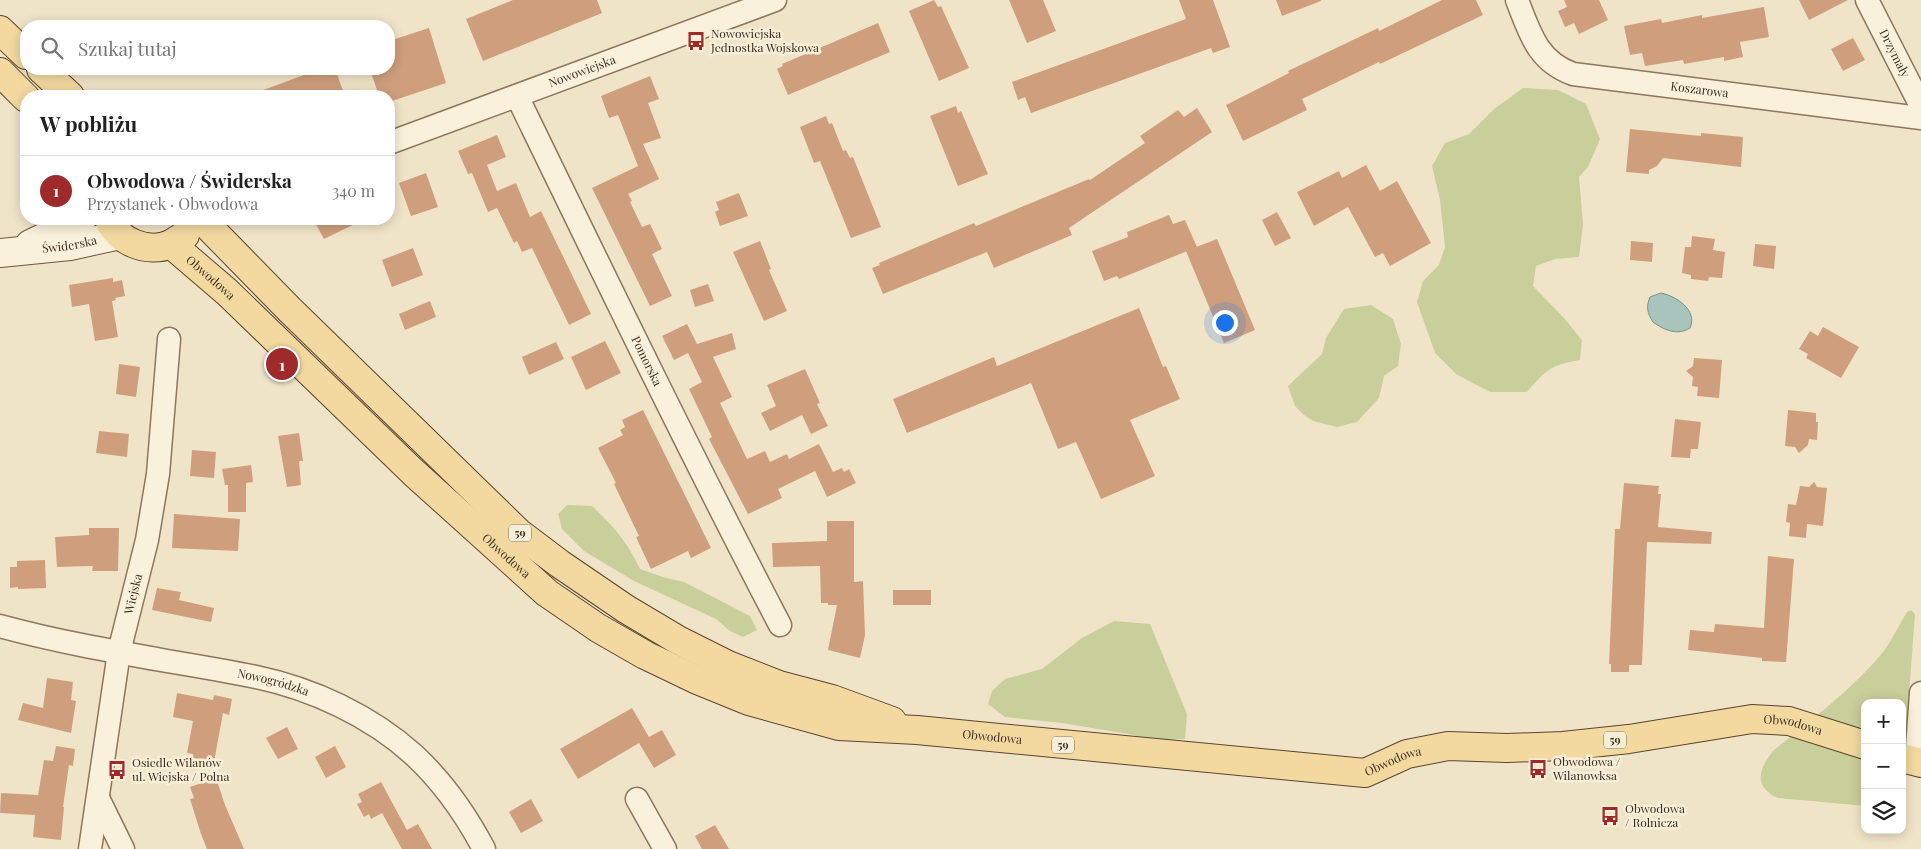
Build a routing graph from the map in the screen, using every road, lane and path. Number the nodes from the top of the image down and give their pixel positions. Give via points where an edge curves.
1 (775, 0) edge
2 (1518, 0) edge
3 (1867, 0) edge
4 (0, 30) edge
5 (20, 49) edge
6 (0, 72) edge
7 (47, 75) edge
8 (64, 90) edge
9 (20, 92) edge
10 (517, 96) junction
11 (1921, 106) edge
12 (1921, 118) edge
13 (395, 141) edge
14 (69, 225) edge
15 (192, 225) edge
16 (207, 225) edge
17 (114, 227) edge
18 (171, 244) junction
19 (9, 252) edge
20 (169, 338) dead end
21 (780, 625) dead end
22 (0, 626) edge
23 (119, 652) junction
24 (1921, 693) edge
25 (917, 730) junction
26 (1862, 744) edge
27 (1913, 761) edge
28 (637, 799) dead end
29 (99, 800) junction
30 (90, 849) edge
31 (123, 849) edge
32 (484, 849) edge
33 (665, 849) edge

1 - 10 street, Nowowiejska
2 - 12 street, Koszarowa via 1540,50 1549,62 1573,74
3 - 11 street, Drzymały
4 - 5 main road
6 - 9 main road
7 - 8 main road
10 - 13 street, Nowowiejska
10 - 21 street, Pomorska via 714,498
14 - 19 street, Świderska
15 - 18 main road via 187,233
16 - 25 main road, Obwodowa / 59 via 483,498 560,564 626,609 728,665 779,685 832,698
17 - 18 main road via 131,243 144,247
17 - 19 street, Świderska via 70,246
18 - 25 main road, Obwodowa / 59 via 256,319 466,522 547,593 598,628 695,679 758,703 839,726
20 - 23 street, Wiejska via 158,474 147,540
22 - 23 street, Nowogródzka
23 - 29 street, Wiejska
23 - 32 street, Nowogródzka via 258,677 312,694 349,712 392,737 432,774 461,810
24 - 27 street
25 - 26 main road, Obwodowa / 59 via 1365,773 1407,754 1448,746 1563,746 1752,719 1789,721
28 - 33 street
29 - 30 street, Wiejska
29 - 31 street

